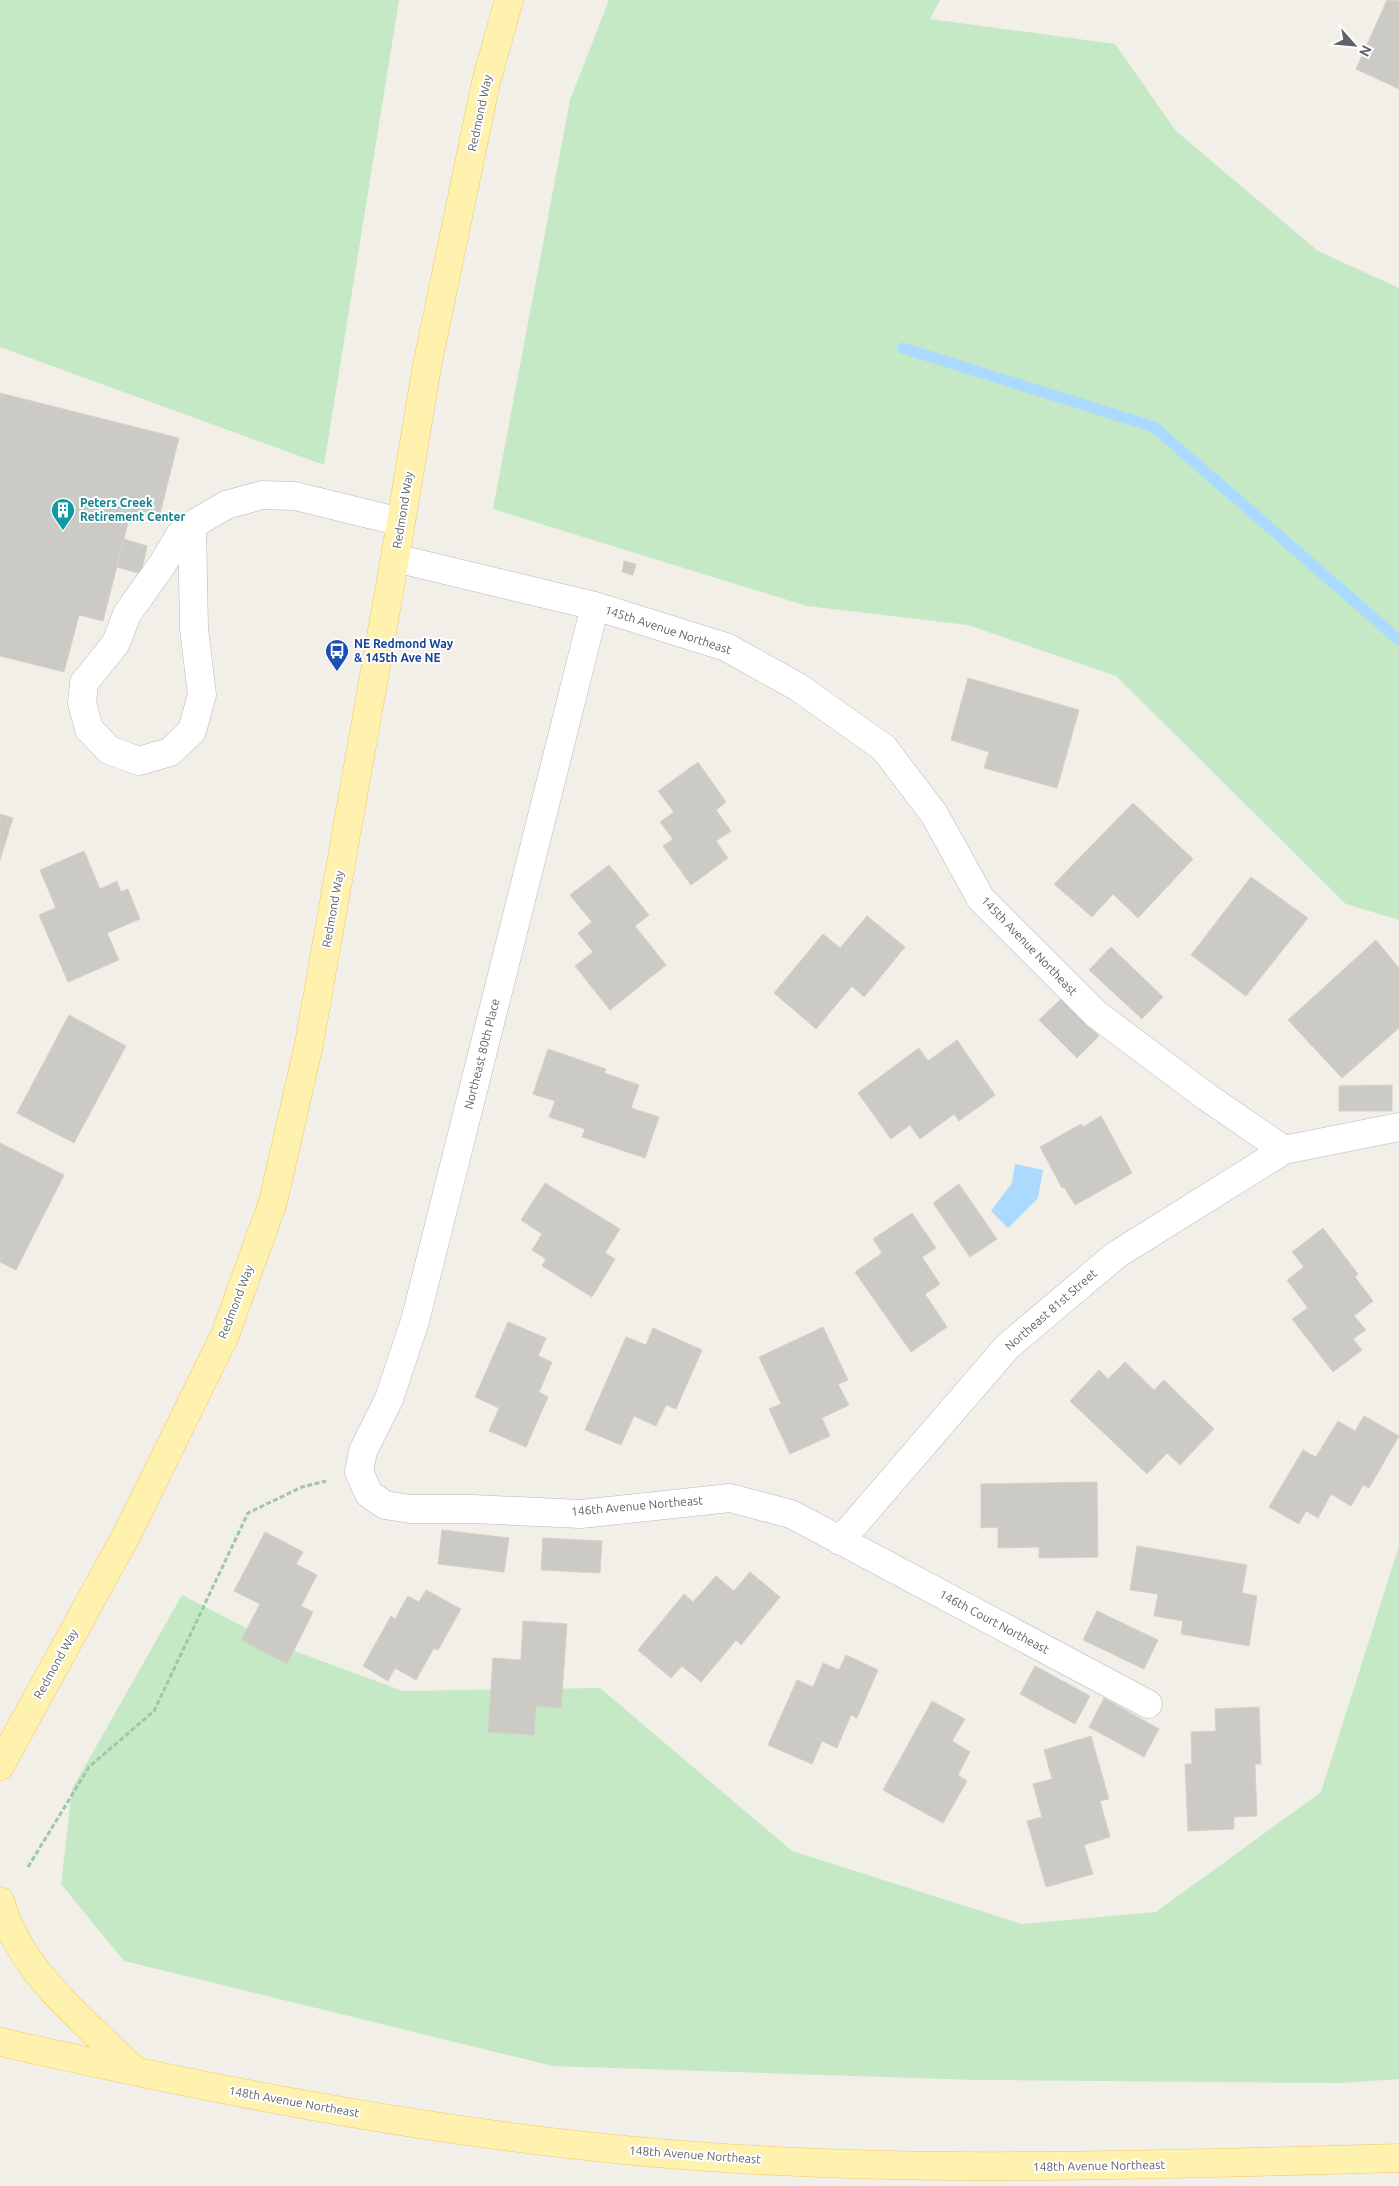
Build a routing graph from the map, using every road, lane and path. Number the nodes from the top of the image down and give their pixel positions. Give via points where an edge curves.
1 (509, 0) edge
2 (401, 522) junction
3 (192, 525) junction
4 (395, 558) junction
5 (595, 606) junction
6 (1399, 1128) edge
7 (1284, 1150) junction
8 (302, 1487) dead end
9 (369, 1494) joint
10 (840, 1541) junction
11 (1148, 1704) dead end
12 (0, 1766) edge
13 (28, 1867) dead end
14 (0, 1901) edge
15 (0, 2042) edge
16 (135, 2071) junction
17 (1399, 2158) edge

1 - 2 main road, Redmond Way via 475,131 427,366
2 - 3 street via 295,496 262,495 226,505
2 - 4 main road, Redmond Way
3 - 3 street via 179,536 128,614 116,643 84,683 82,703 89,730 109,750 139,761 170,752 192,731 202,695 194,629
4 - 5 street, 145th Avenue Northeast
4 - 12 main road, Redmond Way via 309,1044 273,1202 225,1335 127,1534
5 - 7 street, 145th Avenue Northeast via 726,647 798,687 884,748 934,814 981,899 1096,1014
5 - 9 street, Northeast 80th Place via 415,1321 389,1399 363,1451 359,1472
6 - 7 street
7 - 10 street, Northeast 81st Street via 1116,1255 1008,1346
8 - 13 path via 248,1513 154,1711 88,1767
9 - 10 street, 146th Avenue Northeast via 385,1505 410,1509 581,1514 730,1498 791,1514
10 - 11 street, 146th Court Northeast
14 - 16 main road via 11,1930 34,1968
15 - 16 main road, 148th Avenue Northeast
16 - 17 main road, 148th Avenue Northeast via 334,2110 548,2142 723,2158 898,2166 1073,2167

